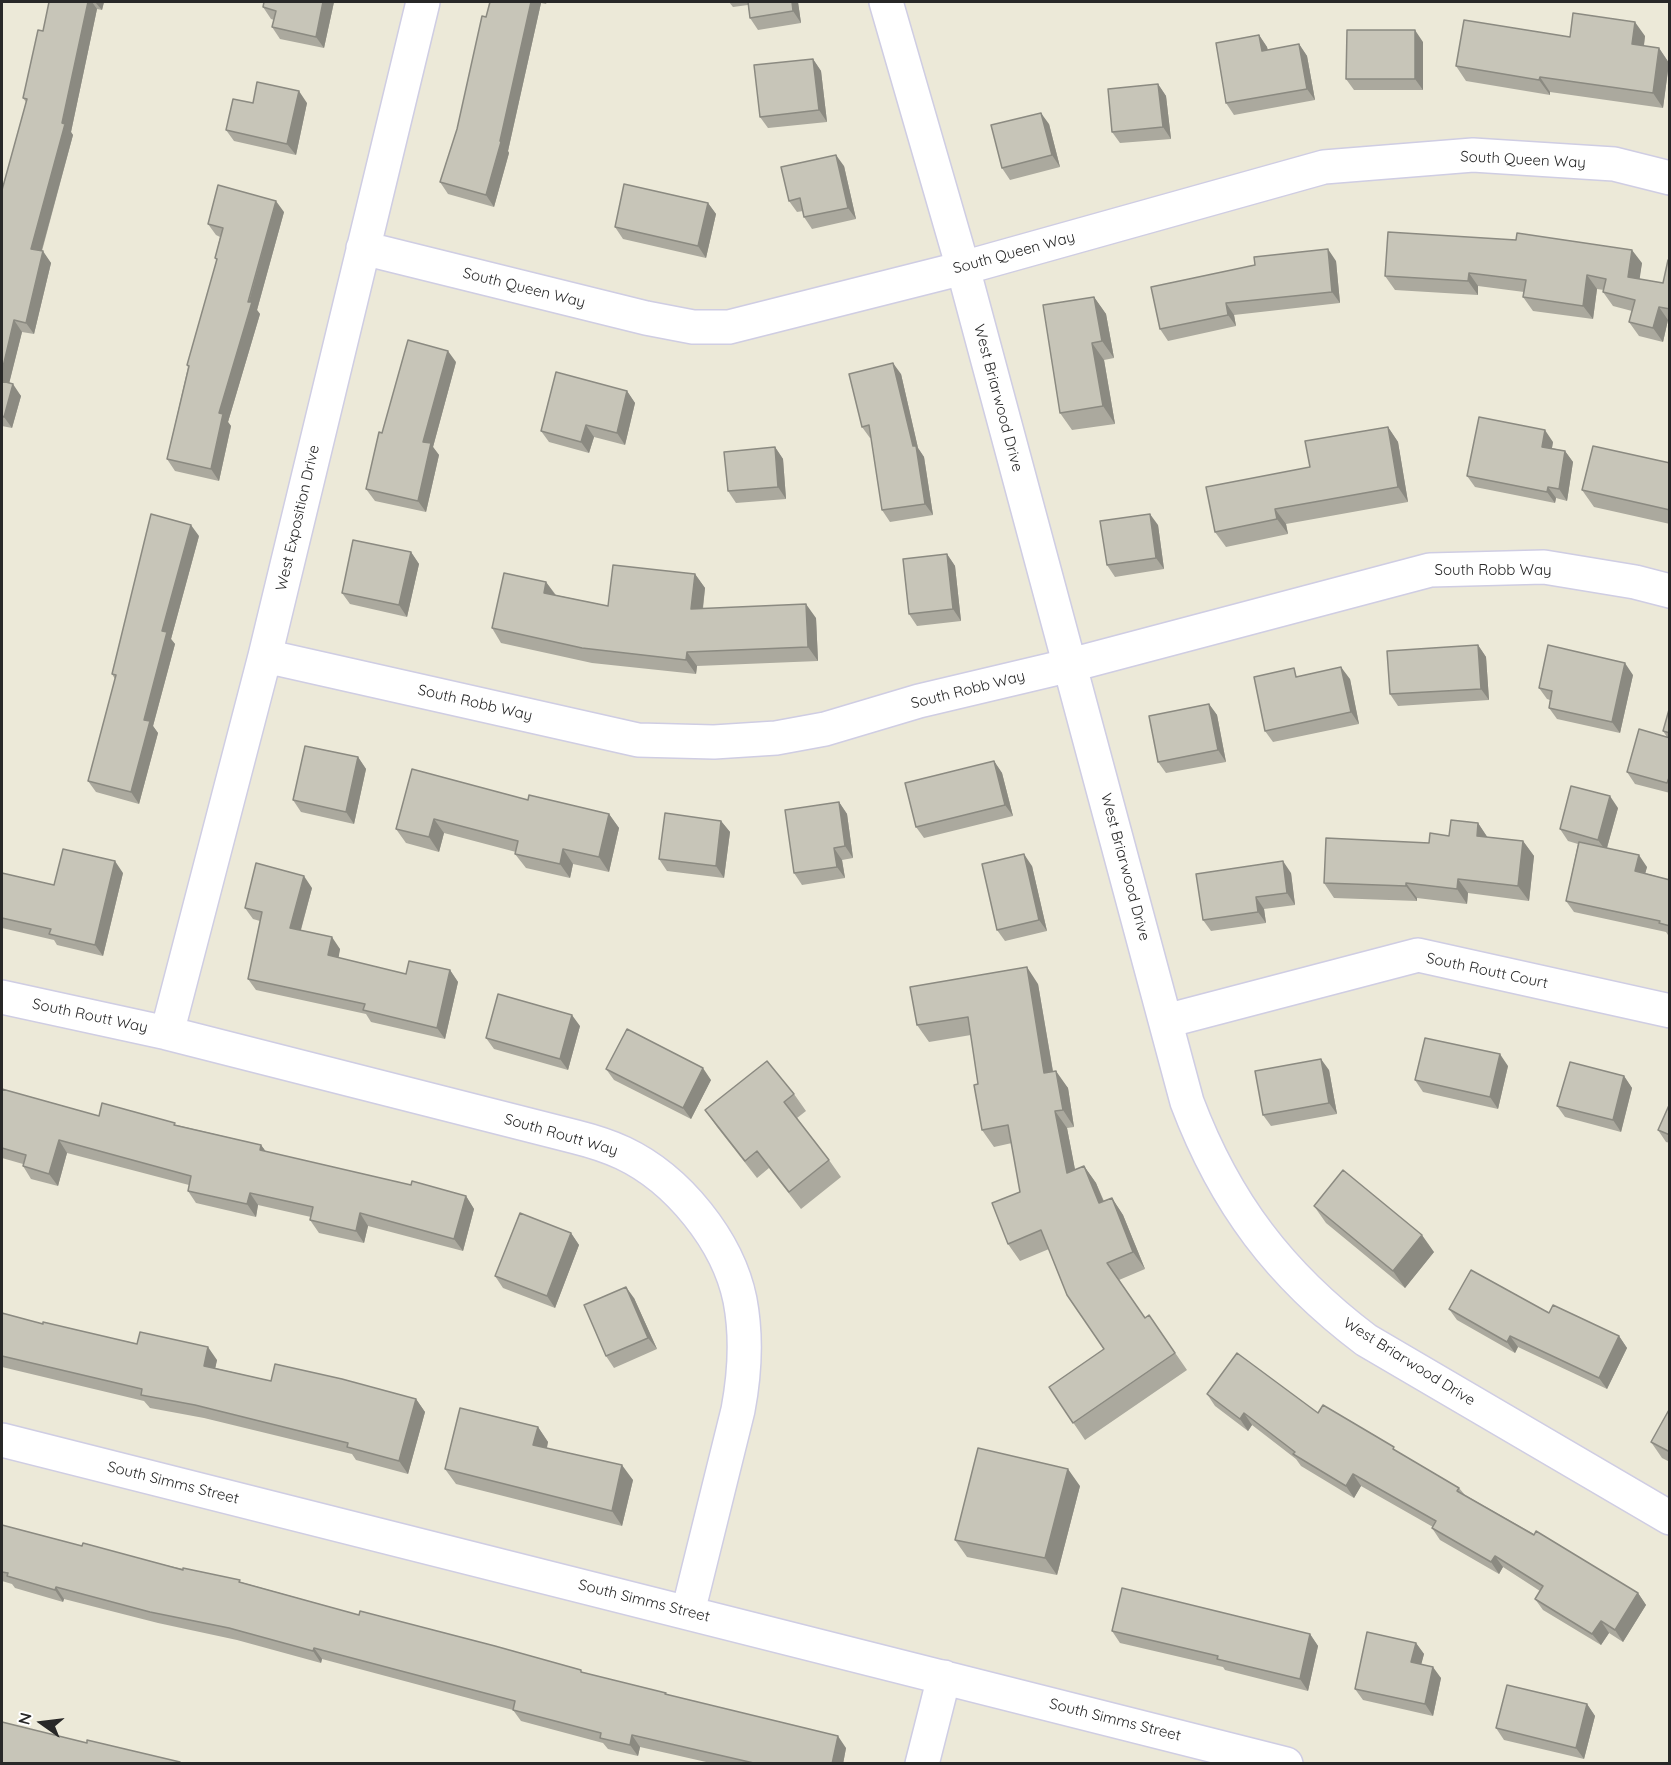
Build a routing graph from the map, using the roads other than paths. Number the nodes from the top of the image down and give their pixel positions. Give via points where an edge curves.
1 (423, 2) edge
2 (886, 2) edge
3 (1670, 178) edge
4 (363, 248) junction
5 (963, 268) junction
6 (1670, 591) edge
7 (265, 656) junction
8 (1071, 665) junction
9 (2, 997) edge
10 (1670, 1011) edge
11 (1166, 1021) junction
12 (167, 1033) junction
13 (2, 1440) edge
14 (1670, 1518) edge
15 (688, 1612) junction
16 (944, 1677) junction
17 (922, 1764) edge
18 (1286, 1764) edge

1 - 4 street, West Exposition Drive
2 - 5 street, West Briarwood Drive
3 - 5 street, South Queen Way via 1614,164 1473,155 1324,167
4 - 5 street, South Queen Way via 693,327 729,327
4 - 7 street, West Exposition Drive
5 - 8 street, West Briarwood Drive
6 - 8 street, South Robb Way via 1544,567 1430,570
7 - 8 street, South Robb Way via 638,740 714,742 776,738 825,729 919,701
7 - 12 street, West Exposition Drive
8 - 11 street, West Briarwood Drive
9 - 12 street, South Routt Way
10 - 11 street, South Routt Court via 1418,955
11 - 14 street, West Briarwood Drive via 1202,1143 1262,1239 1311,1295 1366,1340
12 - 15 street, South Routt Way via 605,1146 643,1164 684,1198 712,1234 733,1277 740,1299 746,1354 738,1410
13 - 15 street, South Simms Street
15 - 16 street, South Simms Street
16 - 17 street
16 - 18 street, South Simms Street

